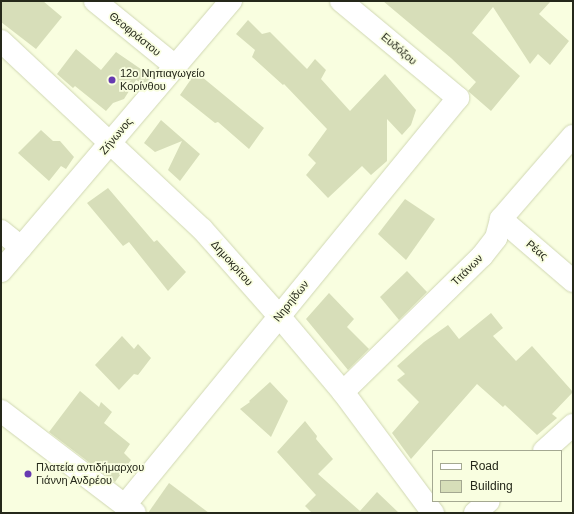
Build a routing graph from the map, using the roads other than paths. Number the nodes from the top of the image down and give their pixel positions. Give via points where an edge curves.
1 (95, 1) edge
2 (231, 1) edge
3 (341, 1) edge
4 (1, 41) edge
5 (175, 66) junction
6 (458, 98) joint
7 (573, 136) edge
8 (111, 142) junction
9 (501, 219) junction
10 (1, 231) edge
11 (21, 247) junction
12 (1, 271) edge
13 (573, 281) edge
14 (280, 316) junction
15 (343, 392) junction
16 (1, 410) edge
17 (573, 425) edge
18 (545, 450) edge
19 (488, 502) edge
20 (130, 509) edge
21 (433, 513) edge
22 (475, 513) edge

1 - 5 street, Θεοφράστου
2 - 5 street, Ζήνωνος
3 - 6 street, Ευδόξου
4 - 8 street, Δημοκρίτου
5 - 8 street, Ζήνωνος
6 - 14 street, Νηρηίδων
7 - 9 street, Τιτάνων
8 - 11 street, Ζήνωνος
8 - 14 street, Δημοκρίτου via 202,229
9 - 13 street, Ρέας
9 - 15 street, Τιτάνων via 496,238 482,256
10 - 11 street
11 - 12 street, Ζήνωνος
14 - 15 street, Δημοκρίτου
14 - 20 street, Νηρηίδων
15 - 21 street, Δημοκρίτου
16 - 20 street
17 - 18 street
19 - 22 street

